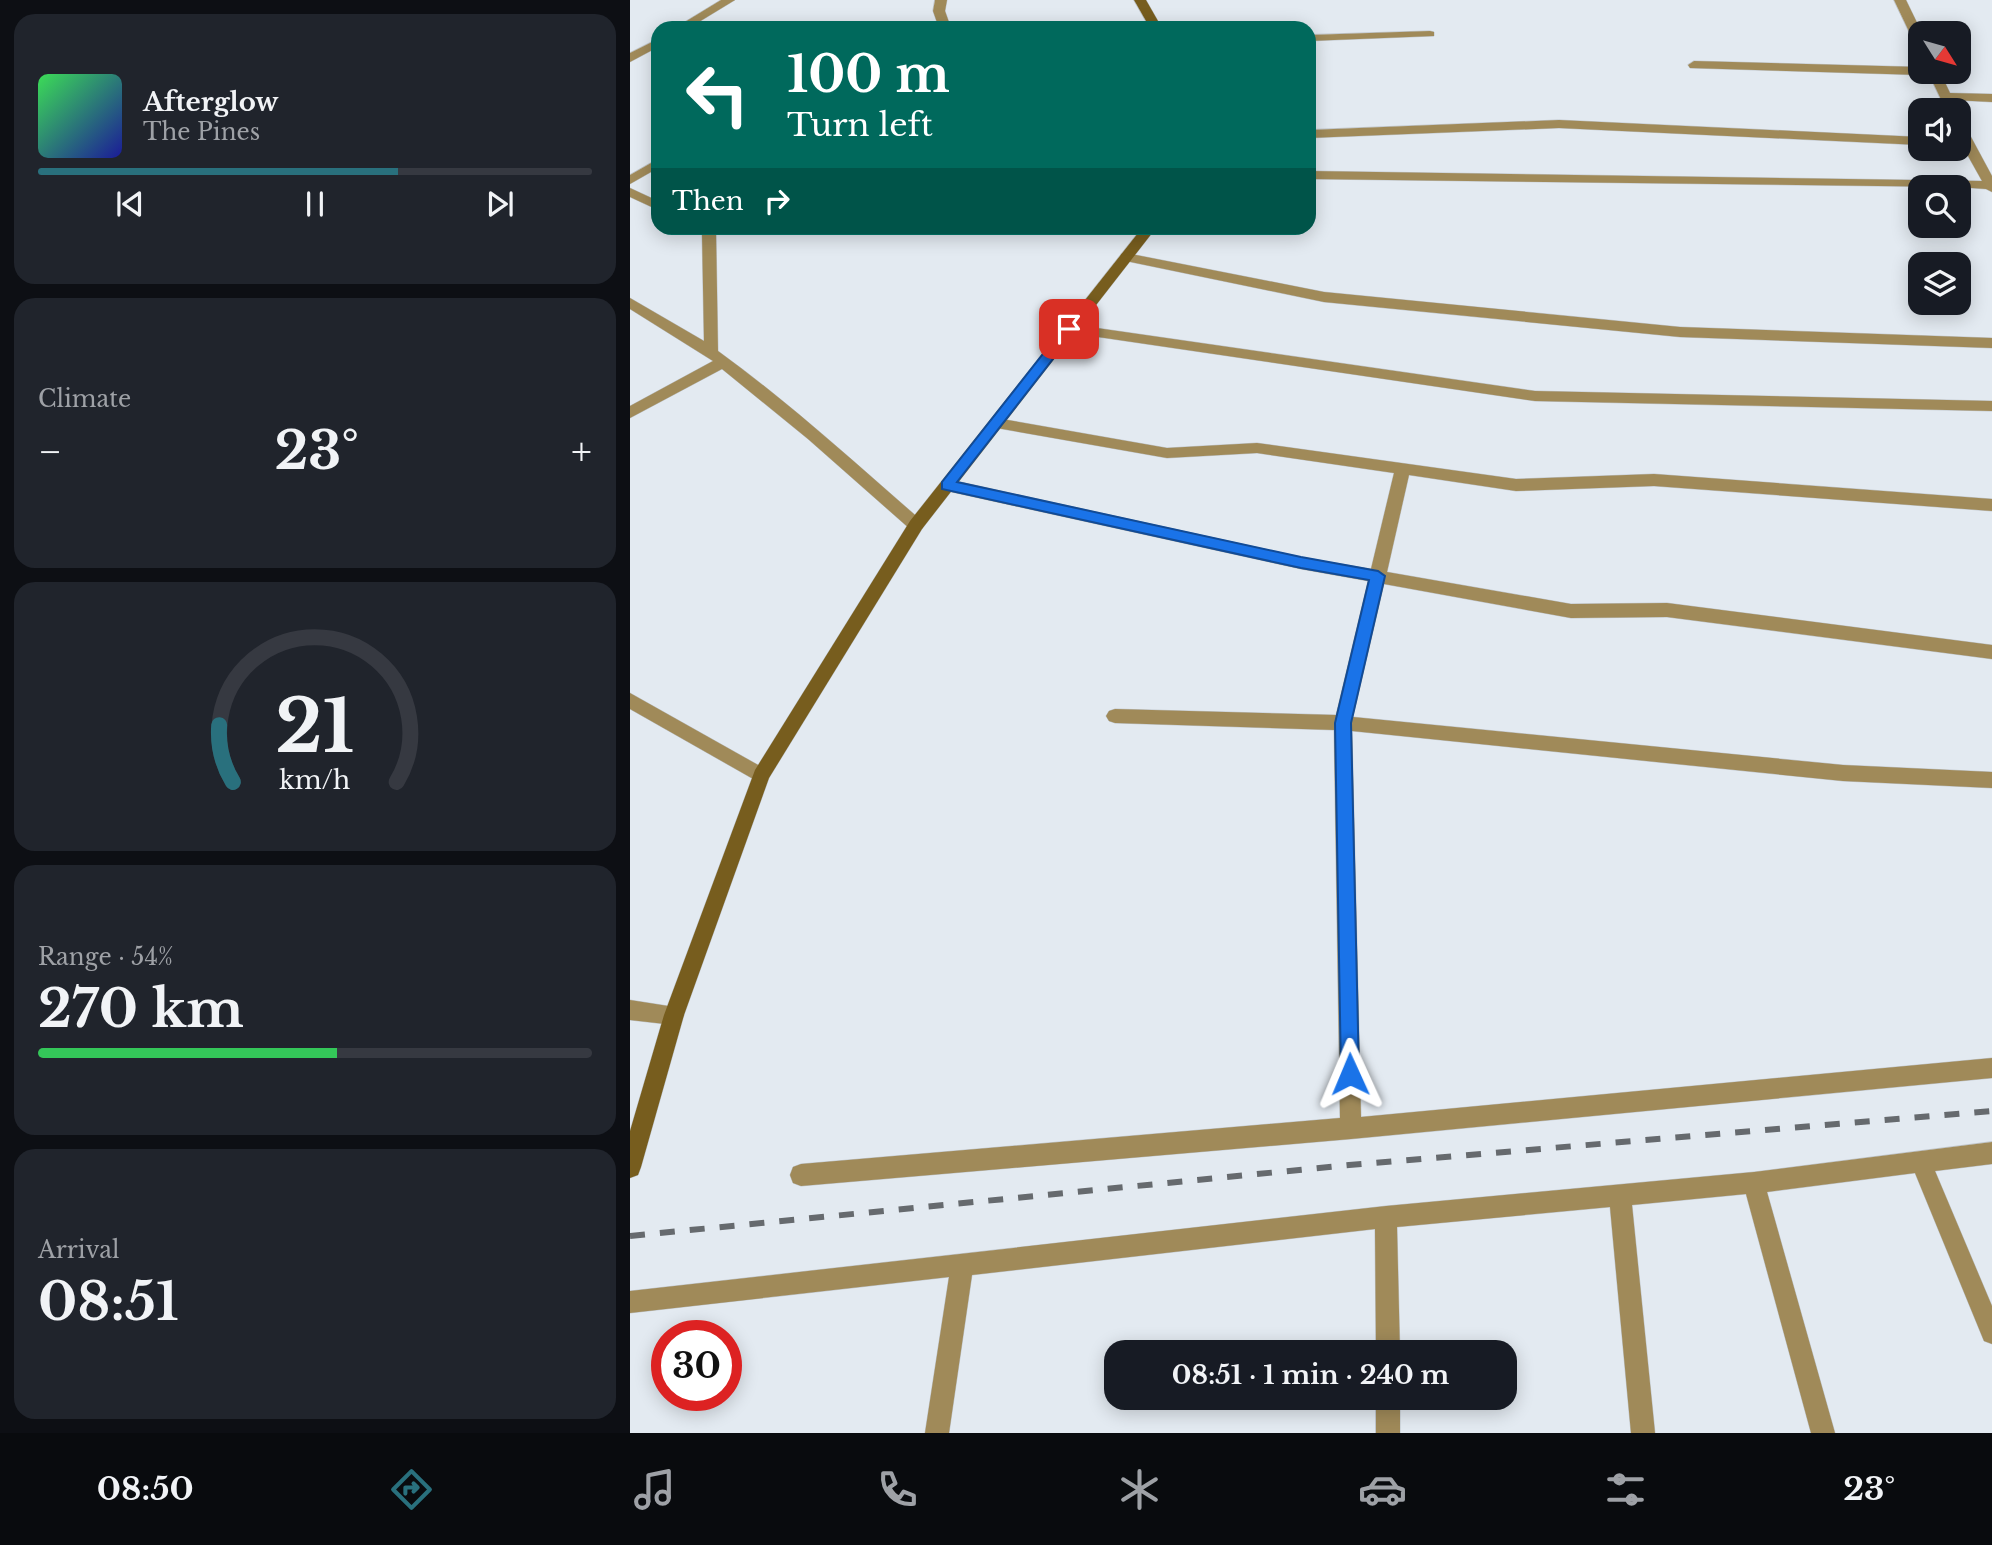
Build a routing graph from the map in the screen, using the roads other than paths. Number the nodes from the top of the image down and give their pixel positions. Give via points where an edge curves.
1 (729, 0) edge
2 (941, 0) edge
3 (1140, 0) edge
4 (1900, 0) edge
5 (693, 21) edge
6 (943, 21) edge
7 (1152, 21) edge
8 (1910, 21) edge
9 (1430, 34) dead end
10 (1316, 38) edge
11 (651, 46) edge
12 (630, 58) edge
13 (1694, 65) dead end
14 (1908, 71) edge
15 (1940, 84) edge
16 (1945, 96) joint
17 (1992, 98) edge
18 (1316, 134) edge
19 (1908, 140) edge
20 (1971, 155) edge
21 (651, 167) edge
22 (1316, 175) edge
23 (630, 180) edge
24 (1991, 186) edge
25 (630, 192) edge
26 (651, 202) edge
27 (710, 235) edge
28 (1143, 235) edge
29 (1126, 257) junction
30 (630, 303) edge
31 (1069, 329) junction
32 (1992, 343) edge
33 (717, 358) junction
34 (1992, 406) edge
35 (630, 413) edge
36 (996, 423) junction
37 (1404, 469) junction
38 (947, 485) junction
39 (1992, 505) edge
40 (916, 525) junction
41 (1378, 576) junction
42 (1992, 652) edge
43 (630, 699) edge
44 (1115, 716) dead end
45 (1343, 723) junction
46 (761, 775) junction
47 (1992, 780) edge
48 (630, 1010) edge
49 (674, 1015) junction
50 (1992, 1068) edge
51 (1351, 1128) junction
52 (1992, 1153) edge
53 (1920, 1160) junction
54 (630, 1167) edge
55 (801, 1175) dead end
56 (1754, 1183) junction
57 (1620, 1196) junction
58 (1386, 1217) junction
59 (962, 1265) junction
60 (630, 1302) edge
61 (1992, 1333) edge
62 (1388, 1340) edge
63 (1388, 1410) edge
64 (937, 1433) edge
65 (1388, 1433) edge
66 (1643, 1433) edge
67 (1823, 1433) edge

1 - 5 street
2 - 6 street
3 - 7 main road
4 - 8 street
9 - 10 street
11 - 12 street
13 - 14 street
15 - 16 street
16 - 17 street
18 - 19 street via 1559,124
20 - 24 street
21 - 23 street
22 - 24 street
25 - 26 street
27 - 33 street
28 - 29 main road
29 - 31 main road
29 - 32 street via 1324,297 1680,332
30 - 33 street via 669,323
31 - 34 street via 1535,396
31 - 36 main road
33 - 35 street
33 - 40 street via 748,379
36 - 37 street via 1167,453 1258,447
36 - 38 main road
37 - 39 street via 1516,485 1654,480
37 - 41 street
38 - 40 main road
38 - 41 street
40 - 46 main road
41 - 42 street via 1571,611 1667,610
41 - 45 street
43 - 46 street
44 - 45 street
45 - 47 street via 1843,773
45 - 51 street
46 - 49 main road
48 - 49 street
49 - 54 main road
50 - 51 street
51 - 55 street
52 - 53 street
53 - 56 street
53 - 61 street
56 - 57 street
56 - 67 street
57 - 58 street
57 - 66 street
58 - 59 street
58 - 62 street
59 - 60 street
59 - 64 street
63 - 65 street

